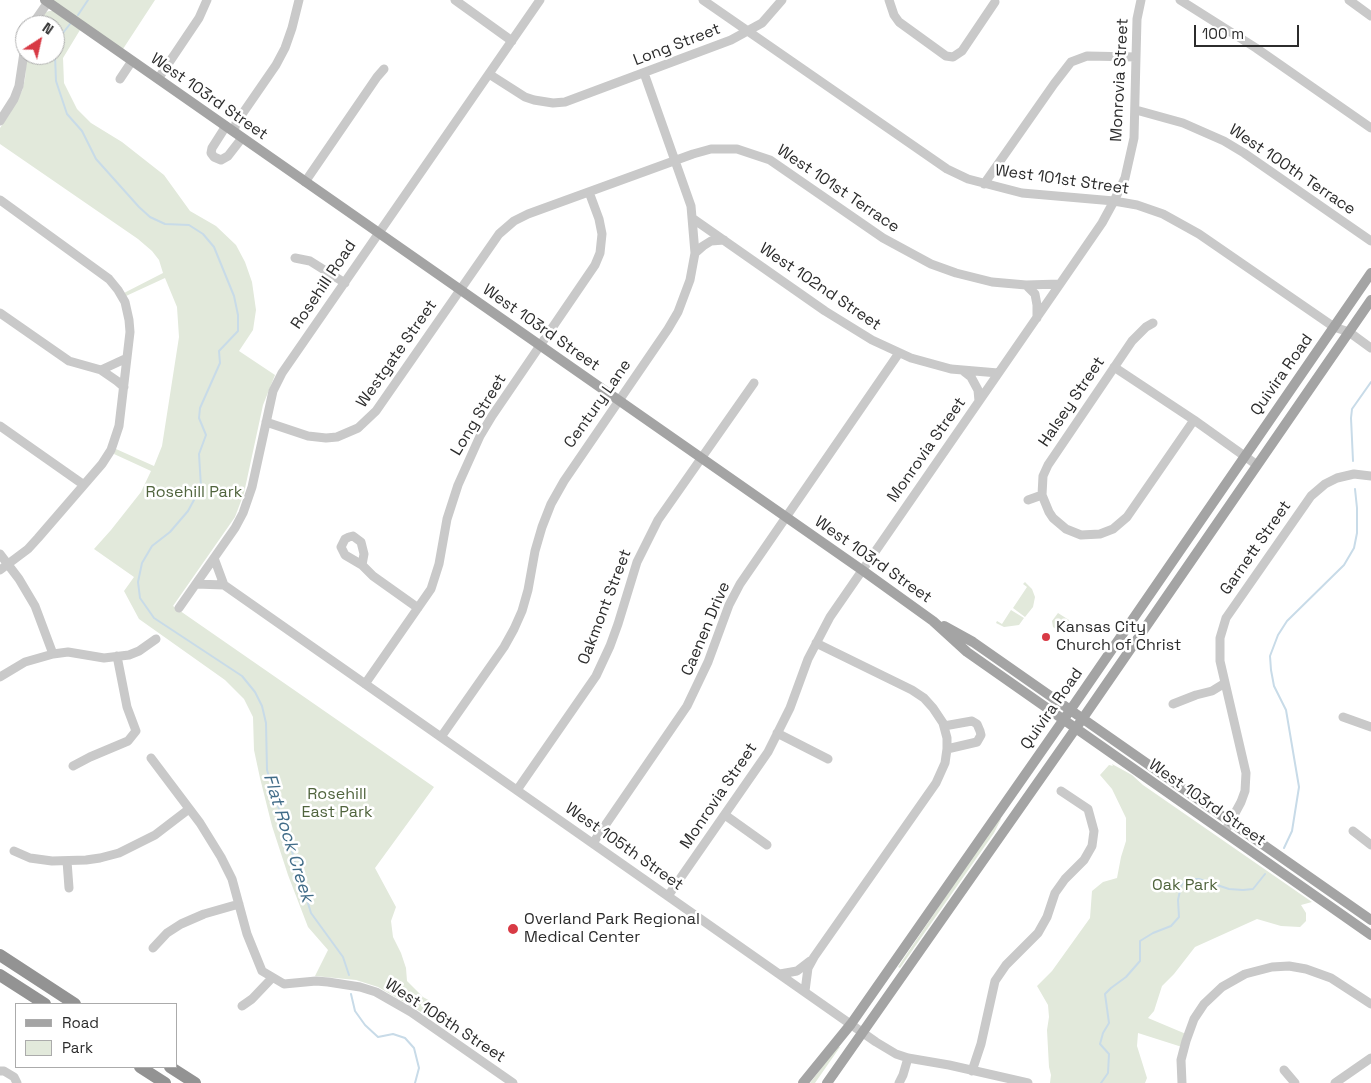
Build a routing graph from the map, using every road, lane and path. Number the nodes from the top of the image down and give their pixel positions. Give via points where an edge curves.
1 (207, 0) edge
2 (299, 0) edge
3 (455, 0) edge
4 (540, 0) edge
5 (703, 0) edge
6 (782, 0) edge
7 (889, 0) edge
8 (1141, 0) edge
9 (1180, 0) edge
10 (1348, 0) edge
11 (46, 1) edge
12 (995, 2) dead end
13 (38, 15) edge
14 (1371, 16) edge
15 (748, 32) junction
16 (512, 41) junction
17 (1136, 57) junction
18 (132, 61) junction
19 (22, 65) edge
20 (384, 70) dead end
21 (489, 74) junction
22 (644, 74) junction
23 (120, 79) dead end
24 (158, 79) junction
25 (1136, 110) junction
26 (0, 121) edge
27 (1371, 128) edge
28 (234, 132) junction
29 (676, 160) junction
30 (305, 182) junction
31 (984, 184) junction
32 (589, 192) junction
33 (0, 200) edge
34 (1114, 202) junction
35 (692, 218) junction
36 (378, 233) junction
37 (724, 240) junction
38 (1371, 242) edge
39 (695, 253) junction
40 (295, 258) dead end
41 (1371, 273) edge
42 (345, 283) junction
43 (1060, 284) junction
44 (1026, 285) junction
45 (460, 290) junction
46 (1371, 300) edge
47 (0, 313) edge
48 (1037, 318) junction
49 (1153, 323) dead end
50 (1334, 327) junction
51 (1349, 332) junction
52 (541, 346) junction
53 (1371, 348) edge
54 (899, 353) junction
55 (127, 358) junction
56 (1114, 367) junction
57 (101, 370) junction
58 (961, 370) junction
59 (998, 373) junction
60 (754, 383) dead end
61 (124, 387) junction
62 (619, 400) junction
63 (979, 401) junction
64 (1194, 420) junction
65 (266, 422) junction
66 (0, 426) edge
67 (1244, 457) junction
68 (701, 458) junction
69 (1257, 466) junction
70 (1371, 476) edge
71 (84, 485) junction
72 (1042, 495) junction
73 (1028, 500) dead end
74 (786, 518) junction
75 (0, 554) edge
76 (214, 558) junction
77 (8, 564) junction
78 (362, 565) dead end
79 (0, 570) edge
80 (862, 570) junction
81 (196, 584) junction
82 (224, 585) junction
83 (179, 608) dead end
84 (418, 608) junction
85 (933, 620) junction
86 (156, 639) dead end
87 (816, 643) junction
88 (53, 654) junction
89 (117, 656) junction
90 (0, 677) edge
91 (1224, 683) junction
92 (365, 684) junction
93 (1173, 704) dead end
94 (1071, 709) junction
95 (1343, 716) dead end
96 (1083, 718) junction
97 (1063, 720) junction
98 (944, 726) junction
99 (1371, 727) edge
100 (1075, 729) junction
101 (777, 734) junction
102 (441, 737) junction
103 (947, 749) junction
104 (151, 758) dead end
105 (828, 759) dead end
106 (73, 766) dead end
107 (517, 790) junction
108 (1061, 791) dead end
109 (189, 809) junction
110 (725, 815) junction
111 (1231, 821) junction
112 (1353, 831) dead end
113 (1224, 832) junction
114 (593, 843) junction
115 (767, 845) dead end
116 (1371, 845) edge
117 (14, 851) dead end
118 (67, 861) junction
119 (69, 888) dead end
120 (668, 896) junction
121 (239, 904) junction
122 (1371, 920) edge
123 (1371, 935) edge
124 (153, 948) dead end
125 (0, 955) edge
126 (814, 957) junction
127 (780, 974) junction
128 (0, 975) edge
129 (272, 978) junction
130 (806, 992) junction
131 (43, 1003) edge
132 (73, 1003) edge
133 (1371, 1004) edge
134 (242, 1006) dead end
135 (851, 1024) junction
136 (863, 1032) junction
137 (908, 1058) junction
138 (1371, 1058) edge
139 (142, 1068) edge
140 (172, 1068) edge
141 (1284, 1070) dead end
142 (0, 1071) edge
143 (972, 1071) junction
144 (17, 1083) edge
145 (165, 1083) edge
146 (195, 1083) edge
147 (513, 1083) edge
148 (803, 1083) edge
149 (827, 1083) edge
150 (900, 1083) edge
151 (1028, 1083) edge
152 (1182, 1083) edge
153 (1295, 1083) edge
154 (1335, 1083) edge

1 - 24 street via 199,18
2 - 28 street via 285,48 236,123
3 - 16 street
4 - 16 street, Rosehill Road
5 - 15 street, West 101st Street
6 - 15 street, Long Street via 762,23
7 - 12 street via 899,22 946,56 954,57 962,51
8 - 17 street, Monrovia Street
9 - 27 street
10 - 14 street
11 - 13 street
11 - 18 main road, West 103rd Street
15 - 22 street, Long Street
15 - 31 street, West 101st Street via 931,160
16 - 21 street, Rosehill Road
17 - 25 street, Monrovia Street
17 - 31 street via 1087,56 1071,62
18 - 23 street, West 103rd Street
18 - 24 main road, West 103rd Street
19 - 26 street via 14,99
20 - 30 street
21 - 22 street, Long Street via 525,97 553,103 574,99
21 - 36 street, Rosehill Road
22 - 29 street, Century Lane
24 - 28 main road, West 103rd Street
25 - 34 street, Monrovia Street via 1131,156
25 - 38 street, West 100th Terrace via 1184,123 1224,141
28 - 30 main road, West 103rd Street
29 - 32 street, West 101st Terrace
29 - 35 street, Century Lane
29 - 44 street, West 101st Terrace via 719,149 737,149 758,155 915,256 974,278
30 - 36 main road, West 103rd Street
31 - 34 street, West 101st Street via 1022,192
32 - 45 street, West 101st Terrace via 514,221 499,234
32 - 52 street, Long Street via 602,234 598,259
33 - 55 street via 99,270 118,290 127,309 130,332
34 - 43 street, Monrovia Street
34 - 50 street, West 101st Street via 1146,208 1186,226
35 - 37 street, West 102nd Street
35 - 39 street, Century Lane
36 - 42 street, Rosehill Road
36 - 45 main road, West 103rd Street
37 - 39 street via 711,241
37 - 54 street, West 102nd Street via 854,330
39 - 62 street, Century Lane via 690,280 678,312
40 - 42 street via 310,261
41 - 50 main road, Quivira Road
42 - 65 street, Rosehill Road via 282,373 273,391
43 - 44 street, West 101st Terrace
43 - 48 street, Monrovia Street
44 - 48 street via 1035,294
45 - 52 main road, West 103rd Street
45 - 65 street, Westgate Street via 376,411 358,428 326,438 308,436
46 - 51 main road, Quivira Road
47 - 57 street via 69,361
48 - 59 street, Monrovia Street
49 - 56 street, Halsey Street via 1138,333
50 - 51 street, West 101st Street
50 - 67 main road, Quivira Road
51 - 53 street, West 101st Street
51 - 69 main road, Quivira Road
52 - 62 main road, West 103rd Street
52 - 84 street, Long Street via 492,416 469,458 447,520 434,582
54 - 58 street, West 102nd Street via 951,370
54 - 74 street, Caenen Drive
55 - 57 street
55 - 61 street
56 - 64 street
56 - 72 street, Halsey Street via 1053,455 1043,476
57 - 61 street
58 - 59 street, West 102nd Street
58 - 63 street via 971,377 978,390
59 - 63 street, Monrovia Street
60 - 68 street, Oakmont Street
61 - 71 street via 114,442 102,464
62 - 68 main road, West 103rd Street
62 - 102 street, Century Lane via 551,504 514,629
63 - 80 street, Monrovia Street
64 - 67 street
64 - 72 street via 1127,518 1113,529 1100,534 1081,535 1066,529 1053,518
65 - 76 street, Rosehill Road via 244,513
66 - 71 street
67 - 69 street
67 - 94 main road, Quivira Road
68 - 74 main road, West 103rd Street
68 - 107 street, Oakmont Street via 647,539 610,646 596,676
69 - 96 main road, Quivira Road
70 - 91 street, Garnett Street via 1354,474 1325,484 1311,496 1286,531 1223,624 1219,648
71 - 77 street via 28,549
72 - 73 street
74 - 80 main road, West 103rd Street
74 - 114 street, Caenen Drive via 729,605 687,706
75 - 77 street
76 - 81 street, Rosehill Road
76 - 82 street
77 - 79 street
77 - 88 street via 35,606
78 - 84 street
80 - 85 main road, West 103rd Street
80 - 87 street, Monrovia Street
81 - 82 street
81 - 83 street, Rosehill Road
82 - 92 street, West 105th Street
84 - 92 street, Long Street
85 - 94 main road, West 103rd Street via 973,642
85 - 97 main road, West 103rd Street via 966,652
86 - 89 street via 129,655
87 - 98 street via 912,690 933,708
87 - 101 street, Monrovia Street
88 - 89 street
88 - 90 street via 25,662
89 - 106 street via 127,707 136,731 128,741
91 - 93 street
91 - 111 street, Garnett Street via 1246,773 1245,791
92 - 102 street, West 105th Street
94 - 96 main road, West 103rd Street
94 - 97 main road, Quivira Road
95 - 99 street
96 - 100 main road, Quivira Road
96 - 111 main road, West 103rd Street
97 - 100 main road, West 103rd Street
97 - 135 main road, Quivira Road
98 - 103 street
98 - 103 street via 972,722 977,724 981,735 977,742
100 - 113 main road, West 103rd Street
100 - 136 main road, Quivira Road
101 - 105 street
101 - 110 street, Monrovia Street
102 - 107 street, West 105th Street
103 - 126 street via 940,776
104 - 109 street
107 - 114 street, West 105th Street
108 - 143 street via 1088,809 1094,831 1092,846 1055,893 1038,933 998,975
109 - 118 street via 155,835 119,852
109 - 121 street via 221,857
110 - 115 street
110 - 120 street, Monrovia Street
111 - 113 street, Garnett Street
111 - 122 main road, West 103rd Street
112 - 116 street
113 - 123 main road, West 103rd Street
114 - 120 street, West 105th Street
117 - 118 street via 30,858
118 - 119 street
120 - 127 street, West 105th Street
121 - 124 street via 181,924
121 - 129 street via 257,961 262,971
125 - 132 highway
126 - 127 street via 797,971
126 - 130 street via 808,968
127 - 130 street, West 105th Street
128 - 131 highway
129 - 134 street
129 - 147 street, West 106th Street via 284,984 328,982 376,992
130 - 135 street, West 105th Street
133 - 152 street via 1332,978 1306,969 1272,967 1245,974 1216,992 1194,1018 1181,1060
135 - 136 street, West 105th Street
135 - 148 main road, Quivira Road
136 - 137 street, West 105th Street via 896,1054
136 - 149 main road, Quivira Road
137 - 143 street, West 105th Street
137 - 150 street
138 - 154 street
139 - 145 highway
140 - 146 highway
141 - 153 street
142 - 144 street via 14,1077
143 - 151 street, West 105th Street

